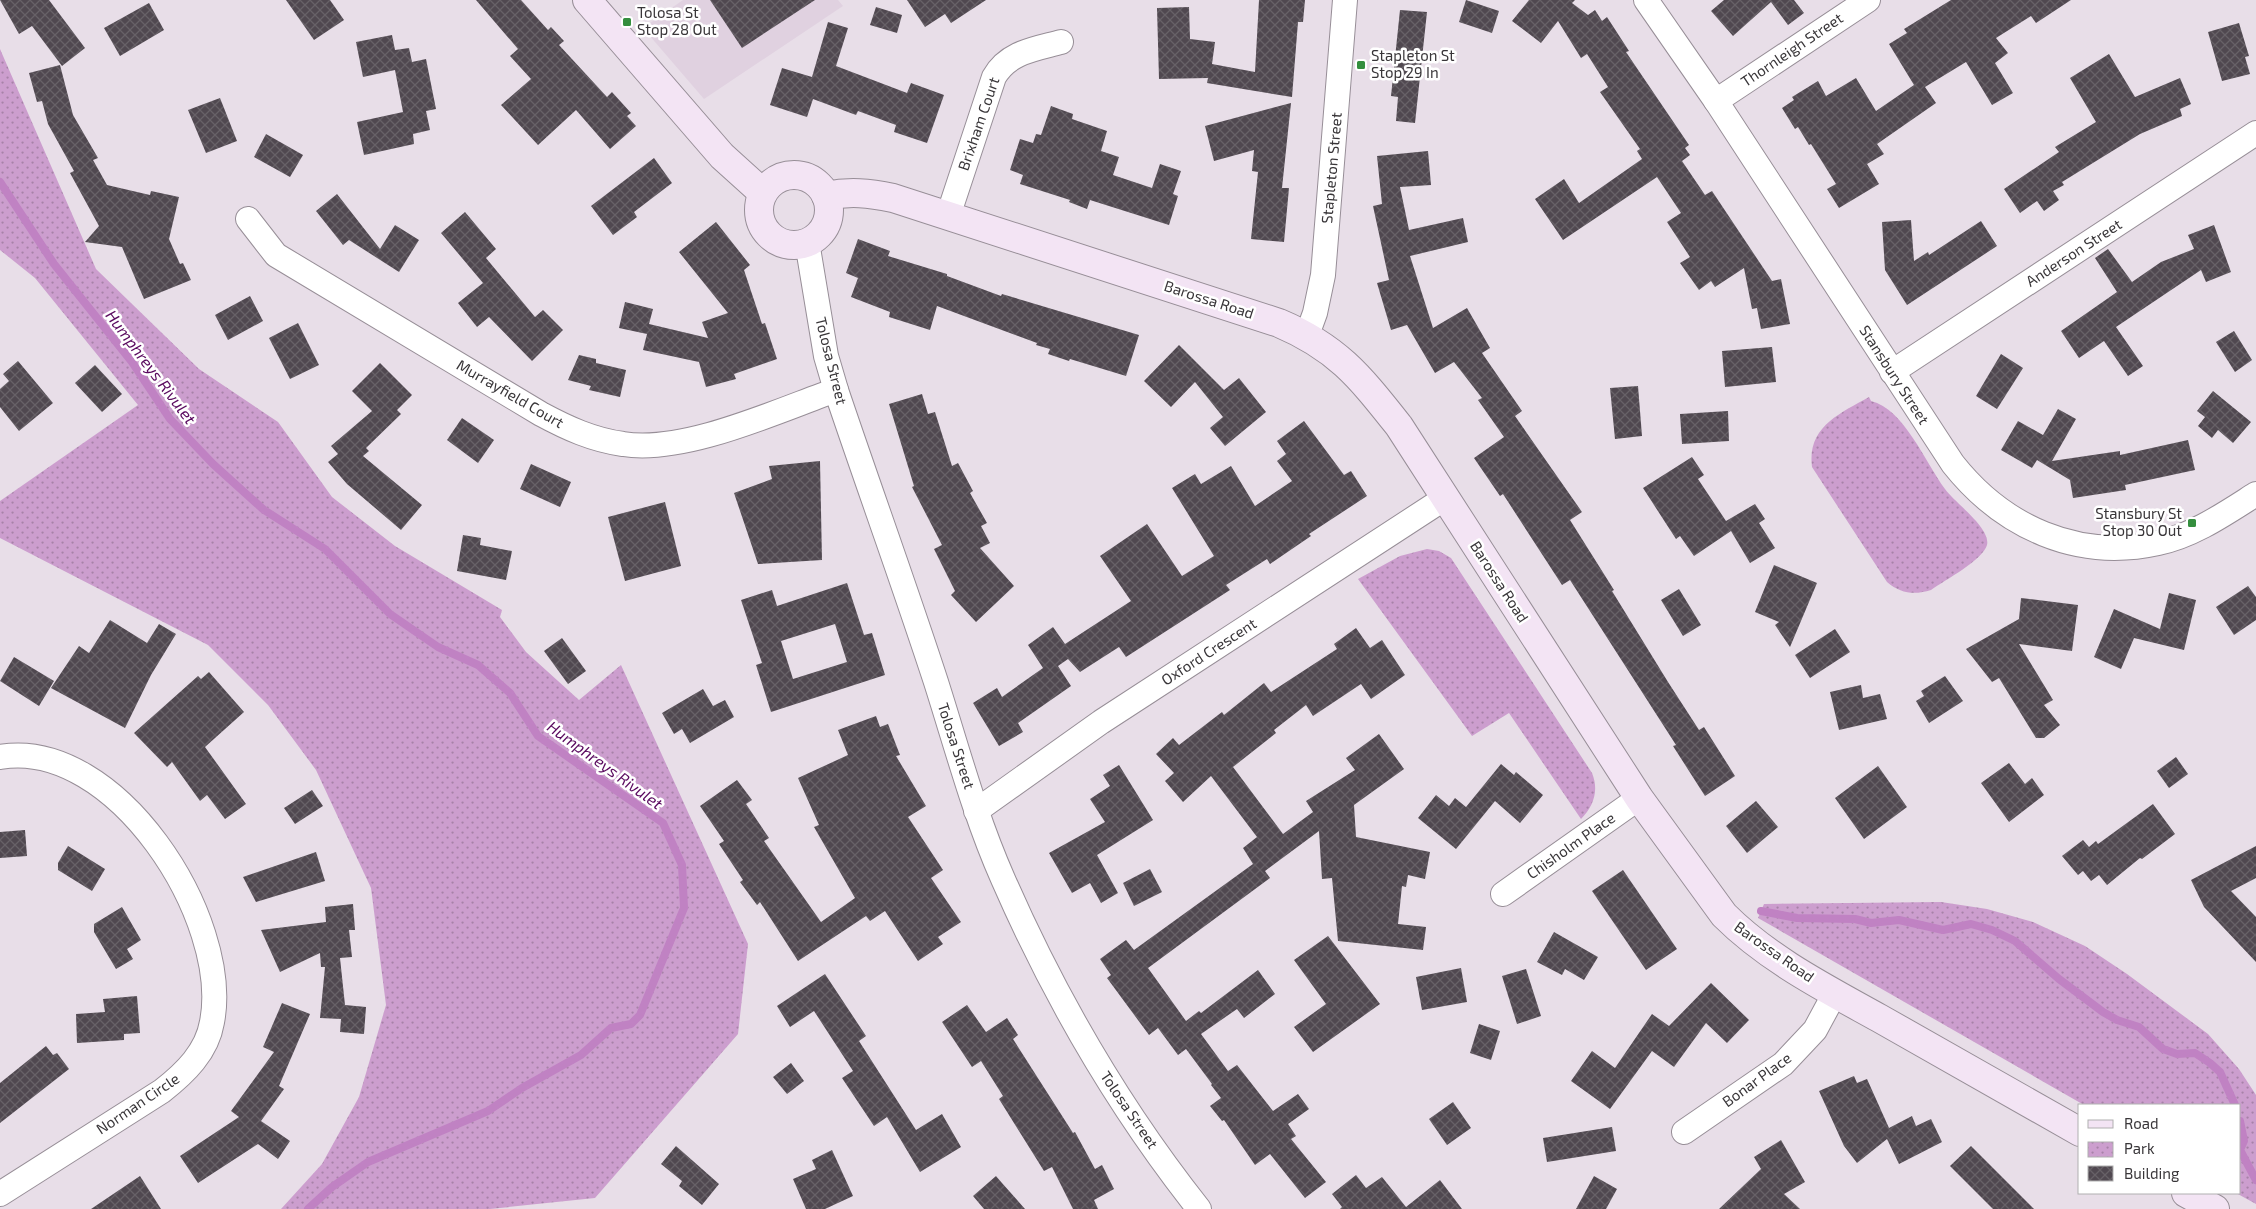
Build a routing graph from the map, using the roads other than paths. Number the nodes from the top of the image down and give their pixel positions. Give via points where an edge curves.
1 (587, 0) edge
2 (1345, 0) edge
3 (1646, 0) edge
4 (1868, 0) edge
5 (1061, 42) dead end
6 (1716, 101) junction
7 (2256, 133) edge
8 (763, 193) junction
9 (826, 196) junction
10 (948, 216) junction
11 (248, 219) dead end
12 (807, 242) junction
13 (1307, 335) junction
14 (1892, 372) junction
15 (836, 390) junction
16 (2256, 494) edge
17 (1445, 498) junction
18 (0, 757) edge
19 (1639, 798) junction
20 (976, 812) junction
21 (1503, 894) dead end
22 (1835, 993) junction
23 (2078, 1131) edge
24 (1684, 1132) dead end
25 (0, 1194) edge
26 (2188, 1194) edge
27 (1197, 1208) edge
28 (2215, 1209) edge

1 - 8 street via 722,156
2 - 13 street, Stapleton Street via 1323,275
3 - 6 street, Stansbury Street
4 - 6 street, Thornleigh Street
5 - 10 street, Brixham Court via 1014,56 1000,67
6 - 14 street, Stansbury Street
7 - 14 street, Anderson Street
8 - 9 street via 770,184 790,174 812,179
8 - 12 street via 759,214 768,234 786,244
9 - 10 street, Barossa Road via 869,193
9 - 12 street via 829,207 824,228
10 - 13 street, Barossa Road via 1279,323
11 - 15 street, Murrayfield Court via 276,254 540,414 594,438 652,446 680,442
12 - 15 street, Tolosa Street via 826,356
13 - 17 street, Barossa Road via 1333,352 1360,377 1399,426
14 - 16 street, Stansbury Street via 1964,478 2005,514 2041,534 2091,546 2124,548 2159,543 2216,519
15 - 20 street, Tolosa Street via 936,682
17 - 19 street, Barossa Road
17 - 20 street, Oxford Crescent via 1101,722
18 - 25 street, Norman Circle via 26,755 53,760 78,771 124,807 154,839 176,870 192,901 206,945 215,1002 204,1045 181,1076
19 - 21 street, Chisholm Place
19 - 22 street, Barossa Road via 1724,916 1739,931
20 - 27 street, Tolosa Street via 1002,877 1073,1022 1124,1107
22 - 23 street, Barossa Road
22 - 24 street, Bonar Place via 1815,1030 1783,1064
26 - 28 street

